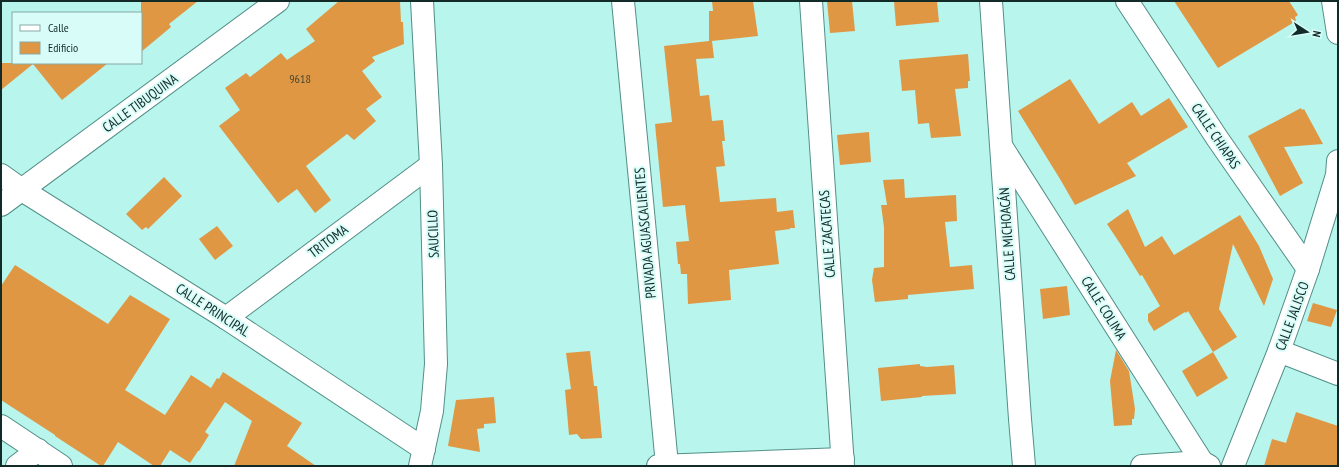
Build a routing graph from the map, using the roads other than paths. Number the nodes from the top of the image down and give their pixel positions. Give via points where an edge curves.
1 (278, 1) edge
2 (422, 1) edge
3 (622, 1) edge
4 (811, 1) edge
5 (991, 1) edge
6 (1127, 1) edge
7 (1333, 1) edge
8 (1338, 33) edge
9 (1001, 147) junction
10 (1338, 161) edge
11 (431, 165) junction
12 (1, 175) edge
13 (22, 190) junction
14 (1, 205) edge
15 (1308, 269) junction
16 (226, 318) junction
17 (1279, 352) junction
18 (1338, 374) edge
19 (1, 426) edge
20 (38, 450) junction
21 (422, 457) edge
22 (843, 463) edge
23 (1205, 464) edge
24 (17, 466) edge
25 (61, 466) edge
26 (663, 466) edge
27 (1024, 466) edge
28 (1142, 466) edge
29 (1233, 466) edge

1 - 13 street, CALLE TIBUQUINA
2 - 11 street, SAUCILLO
3 - 26 street, PRIVADA AGUASCALIENTES
4 - 22 street, CALLE ZACATECAS
5 - 9 street, CALLE MICHOACÁN
6 - 15 street, CALLE CHIAPAS via 1217,138
7 - 8 street
9 - 23 street, CALLE COLIMA
9 - 27 street, CALLE MICHOACÁN
10 - 15 street, CALLE JALISCO
11 - 16 street, TRITOMA
11 - 21 street, SAUCILLO via 436,364 432,411
12 - 13 street, CALLE PRINCIPAL
13 - 14 street, CALLE TIBUQUINA
13 - 16 street, CALLE PRINCIPAL
15 - 17 street, CALLE JALISCO
16 - 21 street, CALLE PRINCIPAL
17 - 18 street
17 - 29 street, CALLE JALISCO
19 - 20 street
20 - 24 street
20 - 25 street
22 - 26 street
23 - 28 street

